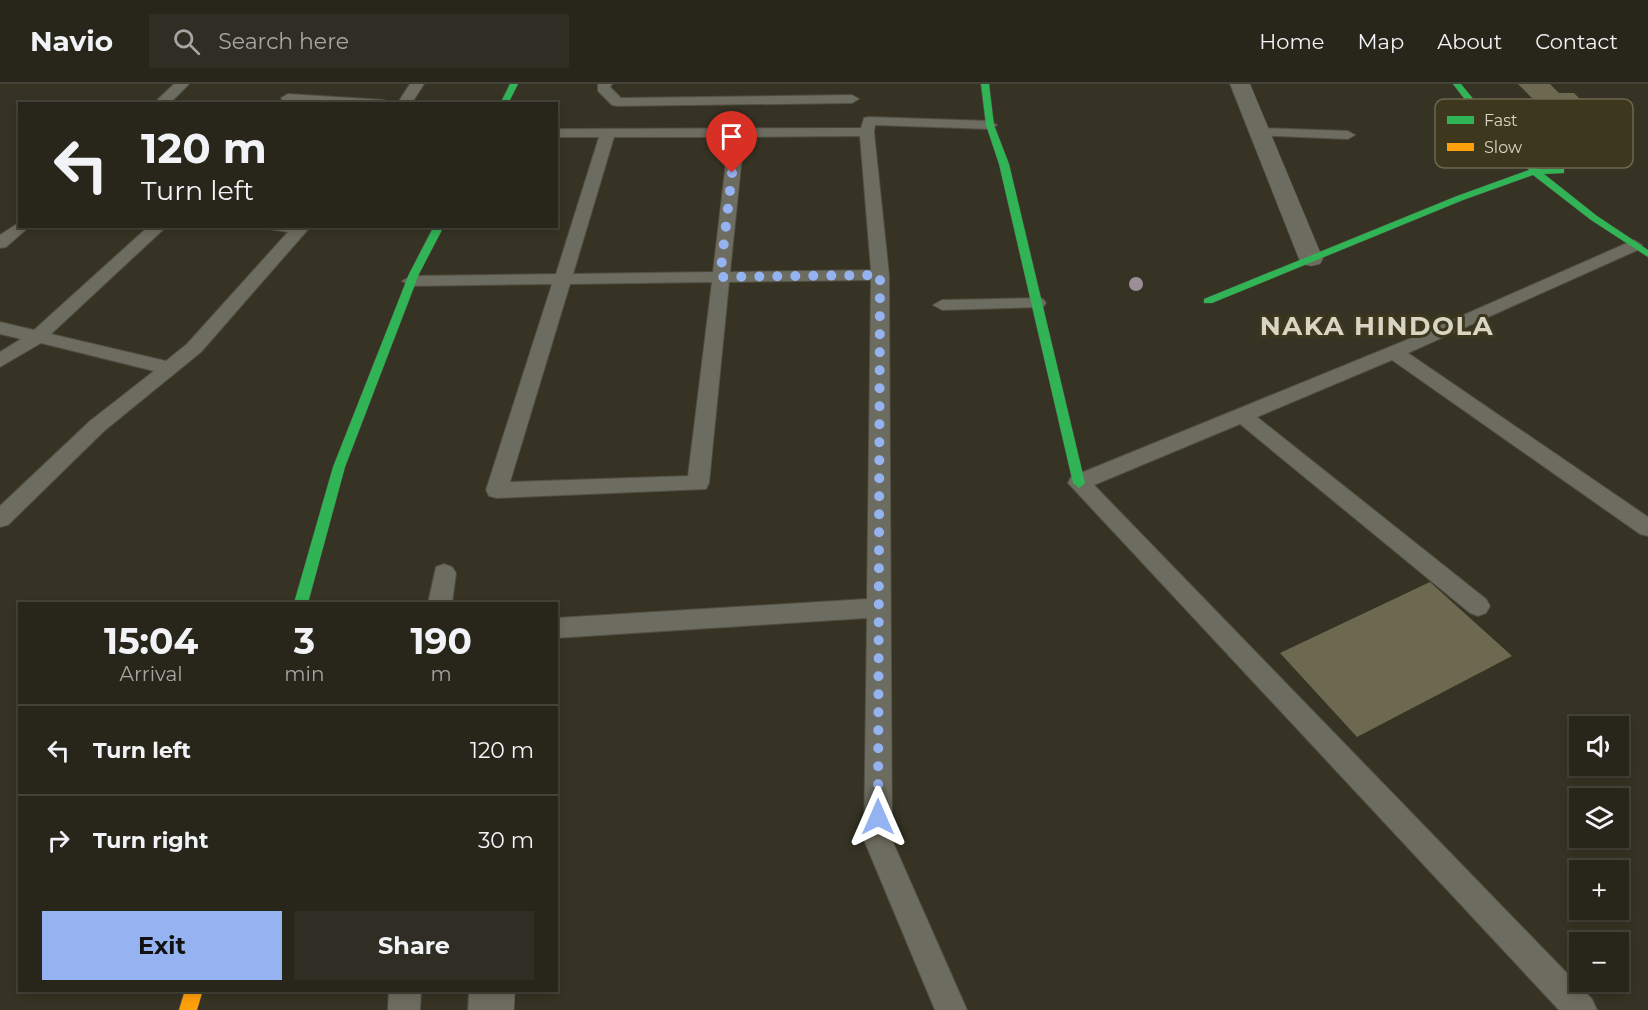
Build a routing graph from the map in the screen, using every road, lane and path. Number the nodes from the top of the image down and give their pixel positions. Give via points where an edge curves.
1 (182, 84) edge
2 (303, 84) edge
3 (417, 84) edge
4 (514, 84) edge
5 (605, 84) edge
6 (985, 84) edge
7 (1240, 84) edge
8 (1456, 84) edge
9 (852, 99) dead end
10 (1467, 99) edge
11 (286, 101) edge
12 (162, 102) edge
13 (319, 102) edge
14 (405, 102) edge
15 (505, 102) edge
16 (990, 125) junction
17 (737, 131) junction
18 (608, 132) junction
19 (867, 132) junction
20 (1259, 132) junction
21 (558, 133) edge
22 (1348, 135) dead end
23 (1529, 168) edge
24 (1558, 168) edge
25 (1561, 171) junction
26 (1533, 172) junction
27 (1573, 182) dead end
28 (1610, 211) dead end
29 (19, 228) edge
30 (157, 228) edge
31 (302, 228) edge
32 (438, 228) edge
33 (0, 243) edge
34 (1640, 243) edge
35 (1311, 259) junction
36 (880, 275) junction
37 (720, 277) junction
38 (563, 279) junction
39 (411, 281) junction
40 (1208, 301) dead end
41 (1036, 303) junction
42 (942, 305) dead end
43 (0, 328) edge
44 (36, 338) junction
45 (1393, 352) junction
46 (0, 361) edge
47 (169, 368) junction
48 (1242, 415) junction
49 (1078, 483) junction
50 (4, 509) edge
51 (1648, 528) edge
52 (444, 573) dead end
53 (301, 602) edge
54 (440, 602) edge
55 (1478, 606) dead end
56 (879, 608) junction
57 (558, 628) edge
58 (193, 992) edge
59 (405, 992) edge
60 (492, 992) edge
61 (188, 1010) edge
62 (404, 1010) edge
63 (491, 1010) edge
64 (951, 1010) edge
65 (1581, 1010) edge

1 - 12 lane
2 - 11 lane
3 - 14 lane
4 - 15 street
5 - 9 lane via 603,88 617,102
6 - 16 street
7 - 20 street
8 - 10 street
11 - 13 lane
16 - 19 lane via 869,121
16 - 41 street via 1004,164
17 - 18 lane
17 - 19 lane
17 - 37 lane
18 - 21 lane
18 - 38 lane
19 - 36 lane
20 - 22 lane
20 - 35 street
23 - 26 street
24 - 25 street
25 - 26 street
25 - 27 street
26 - 34 street via 1591,218
26 - 35 street
28 - 34 street
29 - 33 lane
30 - 44 lane
31 - 47 lane via 194,348
32 - 39 street
34 - 45 lane
35 - 40 street
36 - 37 lane
36 - 56 lane
37 - 38 lane
37 - 38 lane via 698,483 497,490
38 - 39 lane
39 - 53 street via 339,468
41 - 42 lane
41 - 49 street
43 - 44 lane
44 - 46 lane
44 - 47 lane
45 - 48 lane
45 - 51 lane
47 - 50 lane
48 - 49 lane
48 - 55 lane
49 - 65 lane
52 - 54 lane
56 - 57 lane
56 - 64 lane via 878,840
58 - 61 street
59 - 62 lane
60 - 63 street

